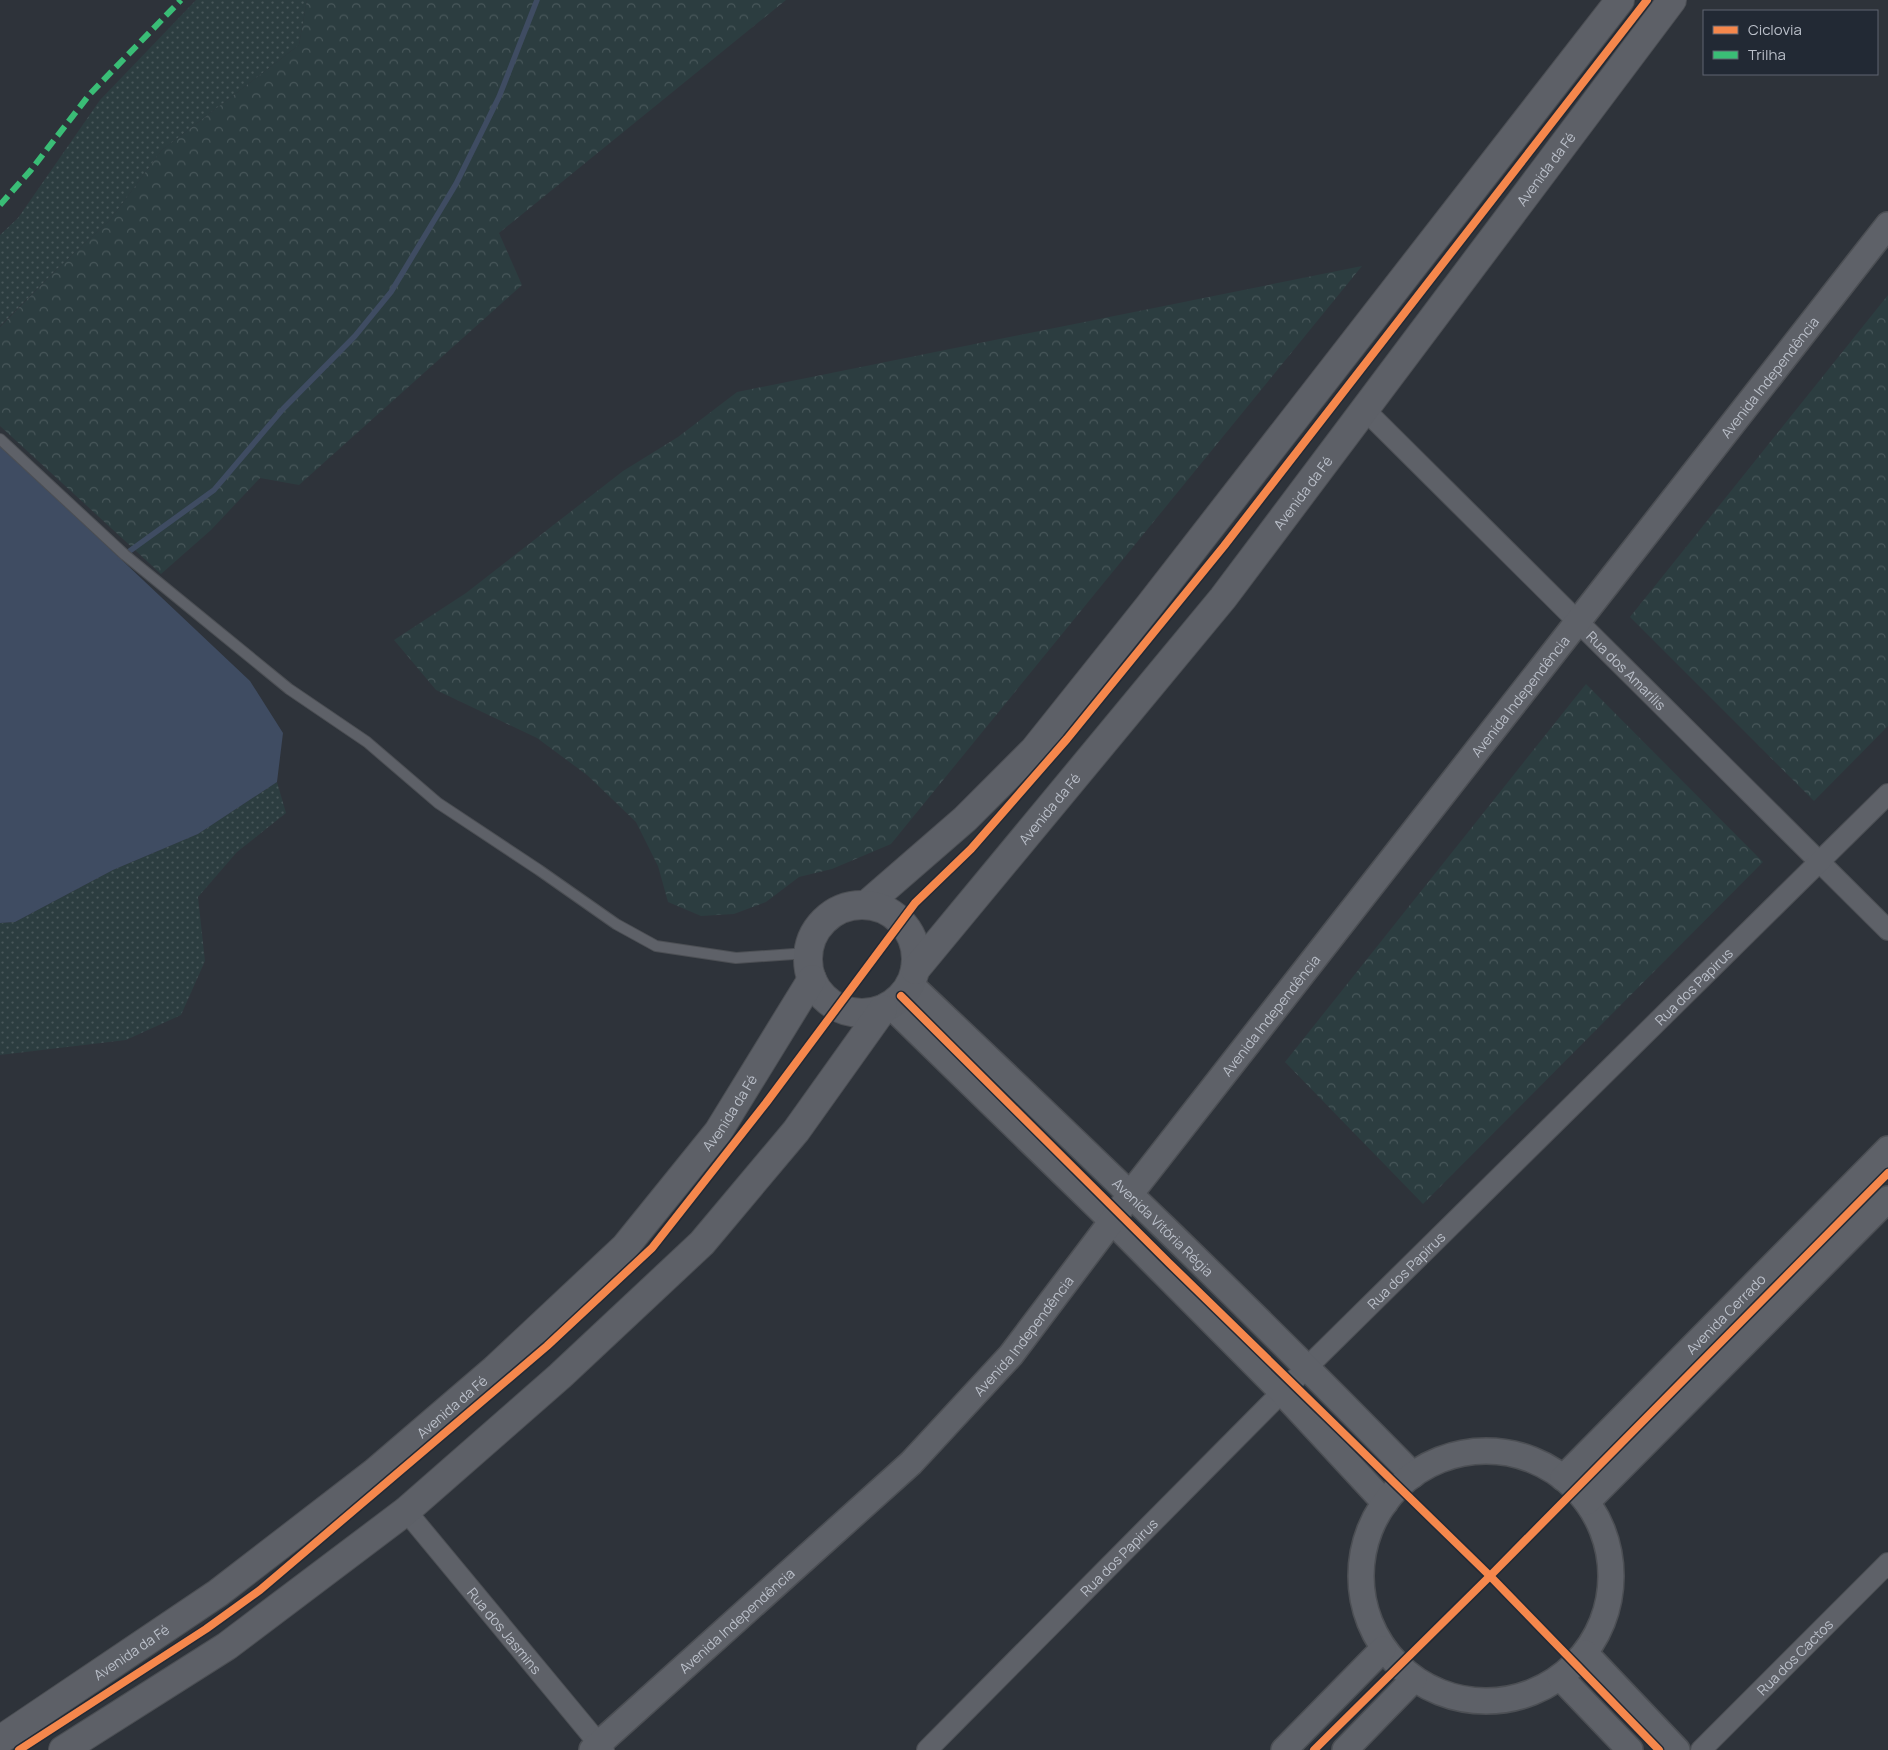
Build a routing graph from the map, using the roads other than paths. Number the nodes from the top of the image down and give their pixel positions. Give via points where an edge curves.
1 (1620, 0) edge
2 (1672, 0) edge
3 (1888, 225) edge
4 (1365, 410) junction
5 (0, 440) edge
6 (1578, 621) junction
7 (1888, 794) edge
8 (1820, 862) junction
9 (866, 904) junction
10 (1888, 930) edge
11 (808, 953) junction
12 (912, 977) junction
13 (812, 980) junction
14 (886, 1007) junction
15 (1888, 1149) edge
16 (1131, 1193) junction
17 (1888, 1199) edge
18 (1112, 1221) junction
19 (1308, 1367) junction
20 (1282, 1392) junction
21 (1413, 1475) junction
22 (1563, 1478) junction
23 (1587, 1502) junction
24 (1385, 1503) junction
25 (406, 1511) junction
26 (1888, 1564) edge
27 (1383, 1649) junction
28 (1586, 1653) junction
29 (1560, 1677) junction
30 (1414, 1679) junction
31 (0, 1740) edge
32 (598, 1748) edge
33 (63, 1750) edge
34 (927, 1750) edge
35 (1284, 1750) edge
36 (1345, 1750) edge
37 (1630, 1750) edge
38 (1677, 1750) edge
39 (1701, 1750) edge

1 - 9 main road via 1034,750 965,819
2 - 4 main road, Avenida da Fé
3 - 6 street, Avenida Independência
4 - 6 street, Rua dos Amarílis
4 - 12 main road, Avenida da Fé via 1223,598
5 - 11 lane via 125,555 289,689 367,742 438,804 616,924 656,946 736,958
6 - 8 street, Rua dos Amarílis
6 - 16 street, Avenida Independência
7 - 8 street, Rua dos Papirus
8 - 10 street, Rua dos Amarílis
8 - 19 street, Rua dos Papirus
9 - 11 main road via 834,912 812,936
9 - 12 main road via 894,915 905,926 913,940 916,955
11 - 13 main road
12 - 14 main road via 901,996
12 - 16 street, Avenida Vitória Régia
13 - 14 main road via 824,997 841,1009 869,1012
13 - 31 main road, Avenida da Fé via 718,1132 625,1247 531,1335 375,1472 226,1587
14 - 18 street
14 - 25 main road via 796,1131 702,1244 560,1376
15 - 22 street, Avenida Cerrado
16 - 18 street, Avenida Independência
16 - 19 street, Avenida Vitória Régia
17 - 23 street
18 - 20 street
18 - 32 street, Avenida Independência via 1010,1355 911,1463
19 - 20 street, Rua dos Papirus
19 - 21 street, Avenida Vitória Régia
20 - 24 street
20 - 34 street, Rua dos Papirus
21 - 22 street via 1433,1463 1477,1452 1523,1457
21 - 24 street
22 - 23 street
23 - 28 street via 1602,1530 1610,1562 1610,1594 1602,1625
24 - 27 street via 1367,1537 1360,1576 1366,1614
25 - 32 street, Rua dos Jasmins
25 - 33 main road via 226,1646
26 - 39 street, Rua dos Cactos
27 - 30 street
27 - 35 street
28 - 29 street
28 - 38 street
29 - 30 street via 1525,1695 1487,1701 1449,1696
29 - 37 street
30 - 36 street

